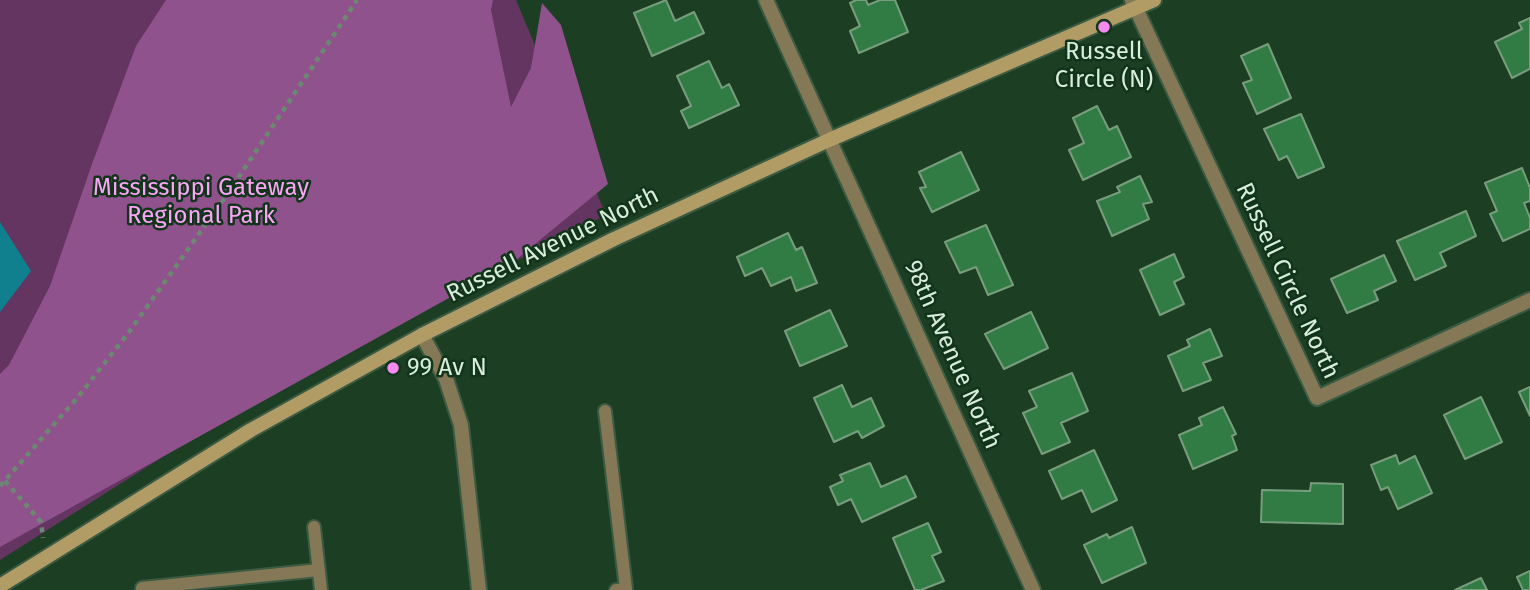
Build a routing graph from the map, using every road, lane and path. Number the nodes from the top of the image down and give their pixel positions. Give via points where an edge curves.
1 (357, 0) edge
2 (766, 0) edge
3 (1154, 0) edge
4 (1133, 4) edge
5 (829, 140) junction
6 (1530, 300) edge
7 (422, 335) junction
8 (605, 411) dead end
9 (5, 481) junction
10 (0, 486) edge
11 (314, 527) dead end
12 (43, 538) dead end
13 (319, 570) junction
14 (0, 586) edge
15 (142, 588) dead end
16 (321, 590) edge
17 (479, 590) edge
18 (616, 590) edge
19 (1033, 590) edge

1 - 9 path via 130,332
2 - 5 street, 98th Avenue North
3 - 4 street, Russell Avenue North
4 - 5 street, Russell Avenue North
4 - 6 street, Russell Circle North via 1317,398
5 - 7 street, Russell Avenue North via 614,239
5 - 19 street, 98th Avenue North
7 - 14 street, Russell Avenue North via 251,430
7 - 17 street via 446,379 461,425
8 - 18 lane via 626,589
9 - 10 path
9 - 12 path via 41,522
11 - 13 lane
13 - 15 lane
13 - 16 lane

